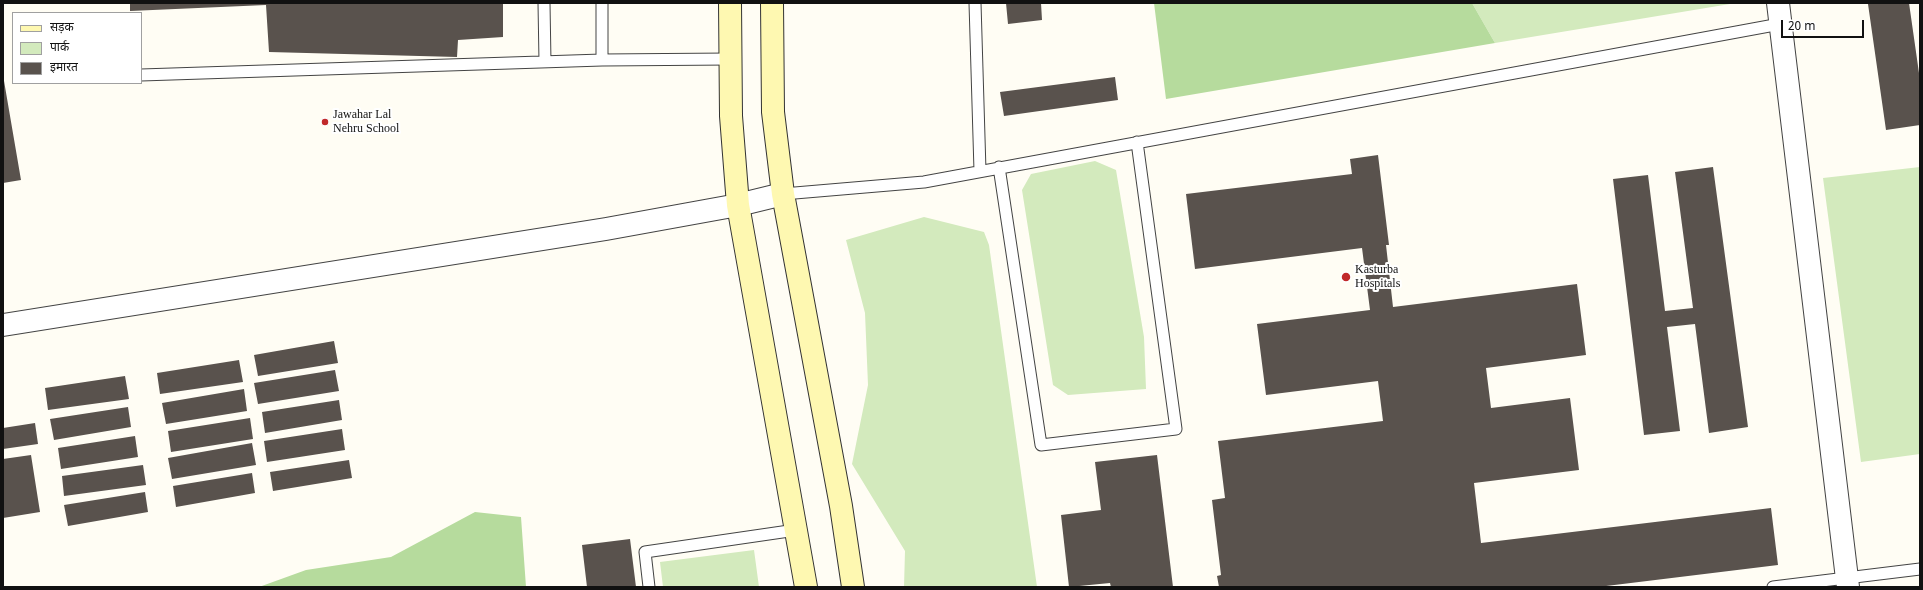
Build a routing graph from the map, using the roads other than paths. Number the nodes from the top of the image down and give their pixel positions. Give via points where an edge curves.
1 (544, 3) edge
2 (602, 3) edge
3 (730, 3) edge
4 (772, 3) edge
5 (975, 3) edge
6 (1779, 13) edge
7 (730, 59) junction
8 (602, 60) junction
9 (545, 62) junction
10 (142, 75) edge
11 (1137, 142) junction
12 (999, 167) junction
13 (980, 171) junction
14 (783, 194) junction
15 (738, 205) junction
16 (3, 325) edge
17 (796, 530) junction
18 (1920, 569) edge
19 (1847, 583) edge
20 (649, 587) edge
21 (806, 587) edge
22 (853, 587) edge
23 (1773, 587) edge

1 - 9 lane
2 - 8 lane
3 - 7 main road
4 - 14 main road via 773,112
5 - 13 lane
6 - 11 lane
6 - 19 street
7 - 8 lane
7 - 15 main road via 731,116
8 - 9 lane
9 - 10 lane
11 - 12 lane
11 - 12 lane via 1176,429 1041,445
12 - 13 lane
13 - 14 lane via 924,182
14 - 15 street
14 - 22 main road via 841,506
15 - 16 street via 598,230
15 - 17 main road
17 - 20 lane via 645,552
17 - 21 main road
18 - 19 lane
19 - 23 lane

